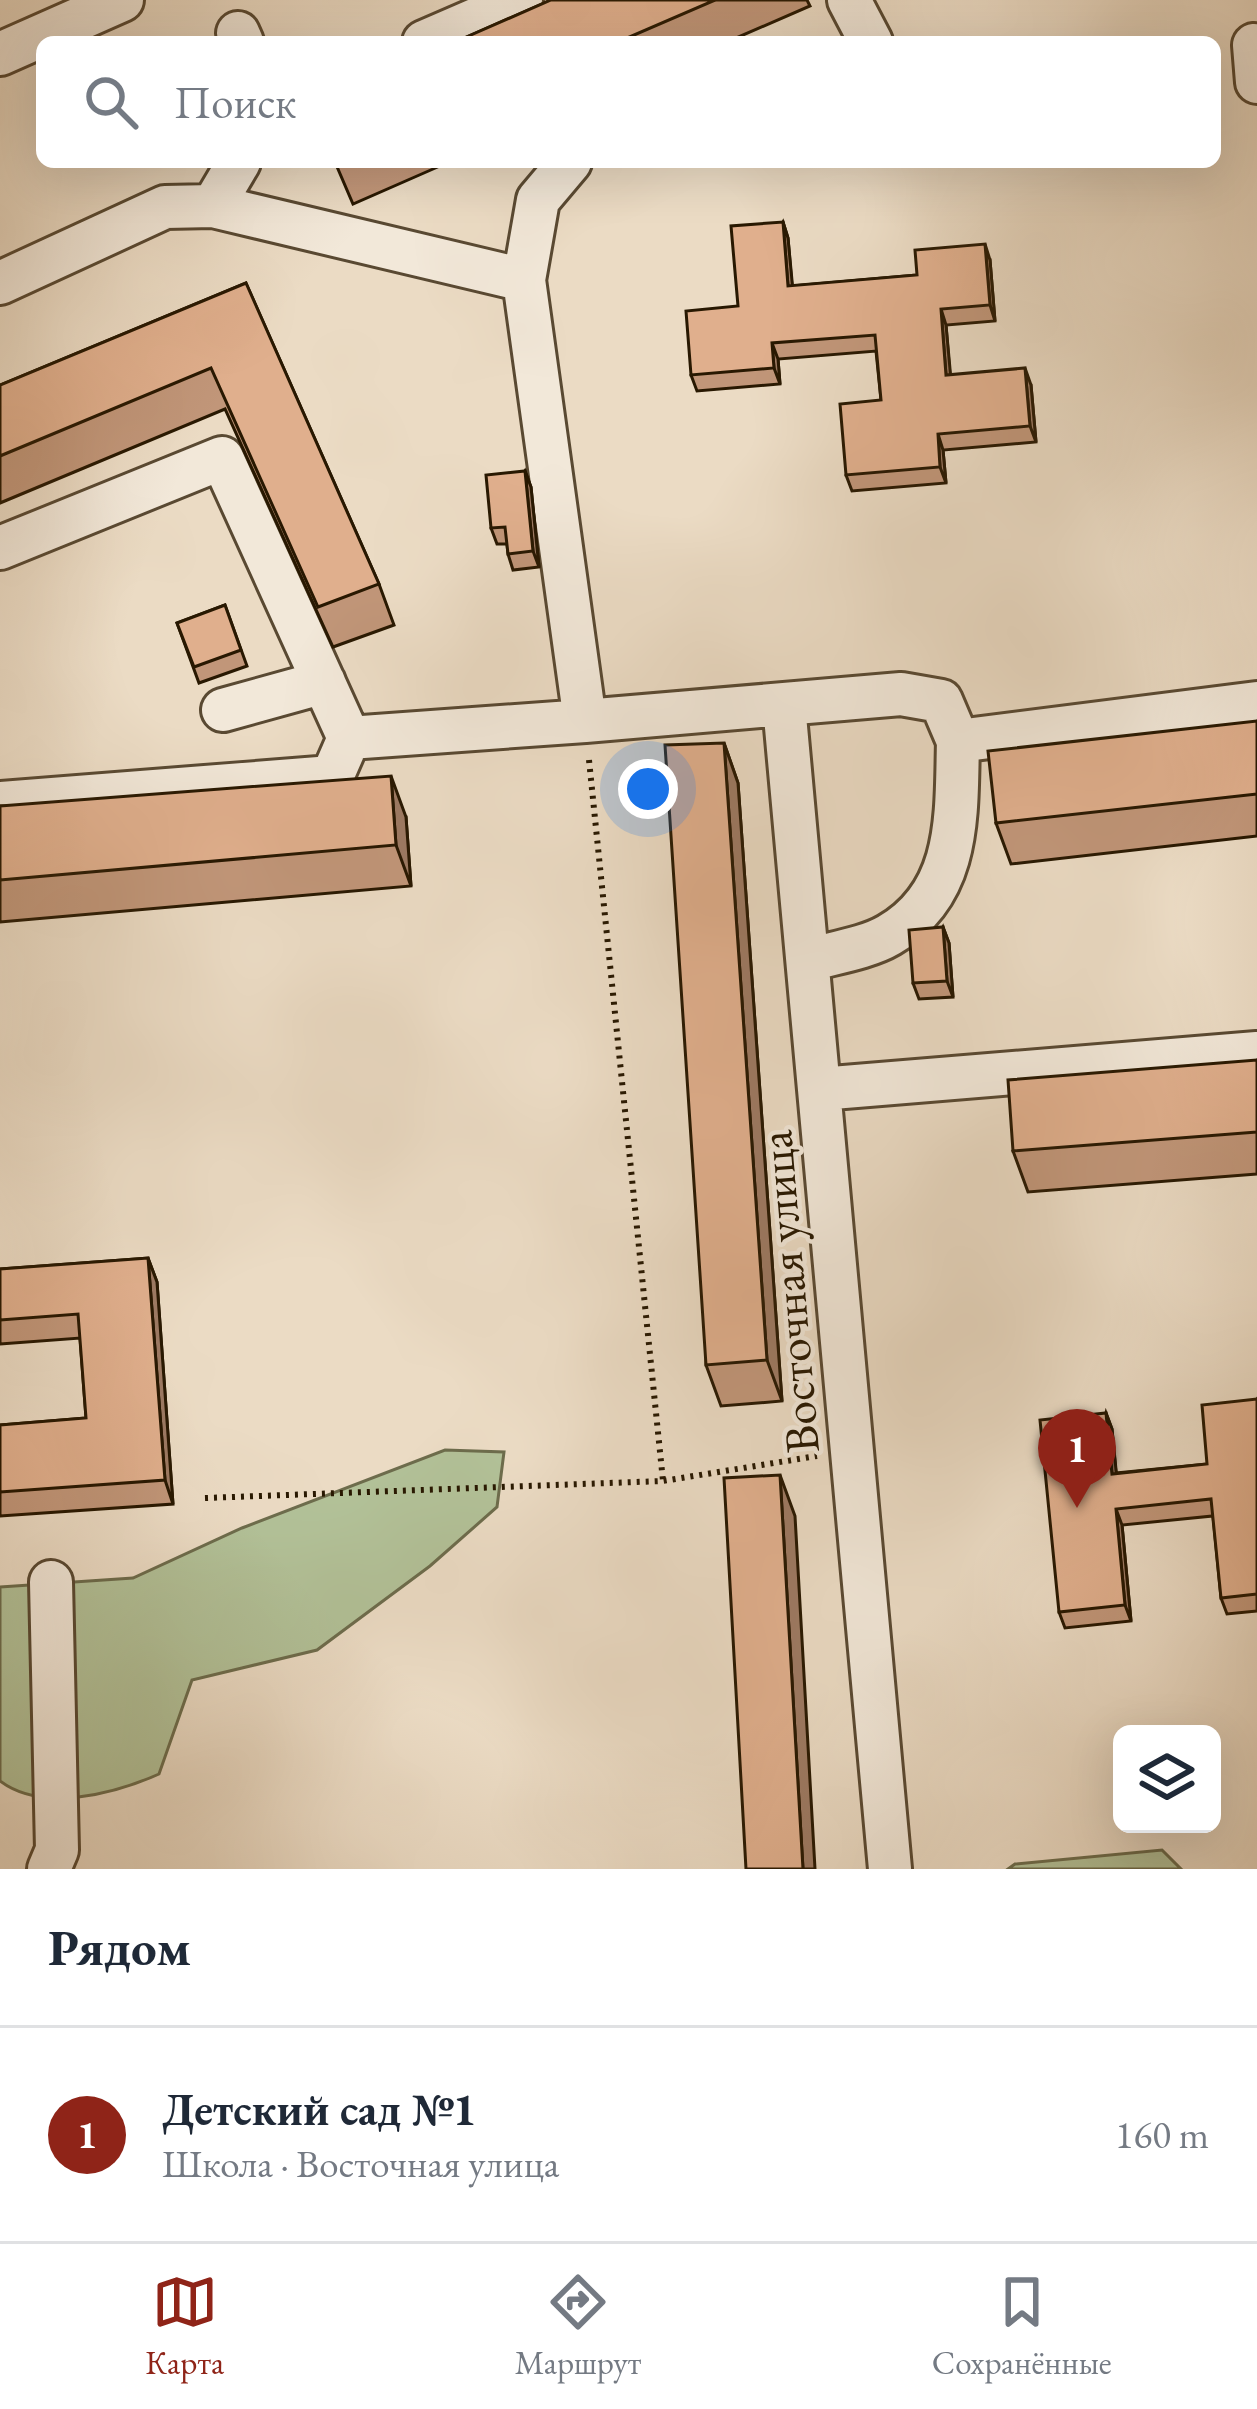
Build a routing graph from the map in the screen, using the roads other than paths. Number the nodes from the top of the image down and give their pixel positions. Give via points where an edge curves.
1 (122, 0) edge
2 (521, 0) edge
3 (849, 0) edge
4 (41, 36) edge
5 (438, 36) edge
6 (868, 36) edge
7 (36, 38) edge
8 (0, 54) edge
9 (235, 168) edge
10 (565, 168) edge
11 (212, 206) junction
12 (524, 280) junction
13 (0, 283) edge
14 (0, 548) edge
15 (324, 682) junction
16 (1257, 703) edge
17 (784, 706) junction
18 (223, 710) dead end
19 (585, 721) junction
20 (349, 738) junction
21 (958, 741) junction
22 (0, 803) edge
23 (808, 960) junction
24 (1257, 1052) edge
25 (820, 1089) junction
26 (51, 1582) dead end
27 (50, 1869) edge
28 (890, 1869) edge

1 - 4 street
2 - 5 street
3 - 6 street
7 - 8 street
9 - 11 street
10 - 12 street via 538,200
11 - 12 street
11 - 13 street via 165,207
12 - 19 street
14 - 15 street via 221,458
15 - 18 street
15 - 20 street
16 - 21 street
17 - 19 street
17 - 21 street via 901,694 941,701
17 - 23 street, Восточная улица
19 - 20 street
20 - 22 street via 332,777
21 - 23 street via 955,850 927,905 888,936
23 - 25 street, Восточная улица
24 - 25 street
25 - 28 street, Восточная улица
26 - 27 street via 58,1850

